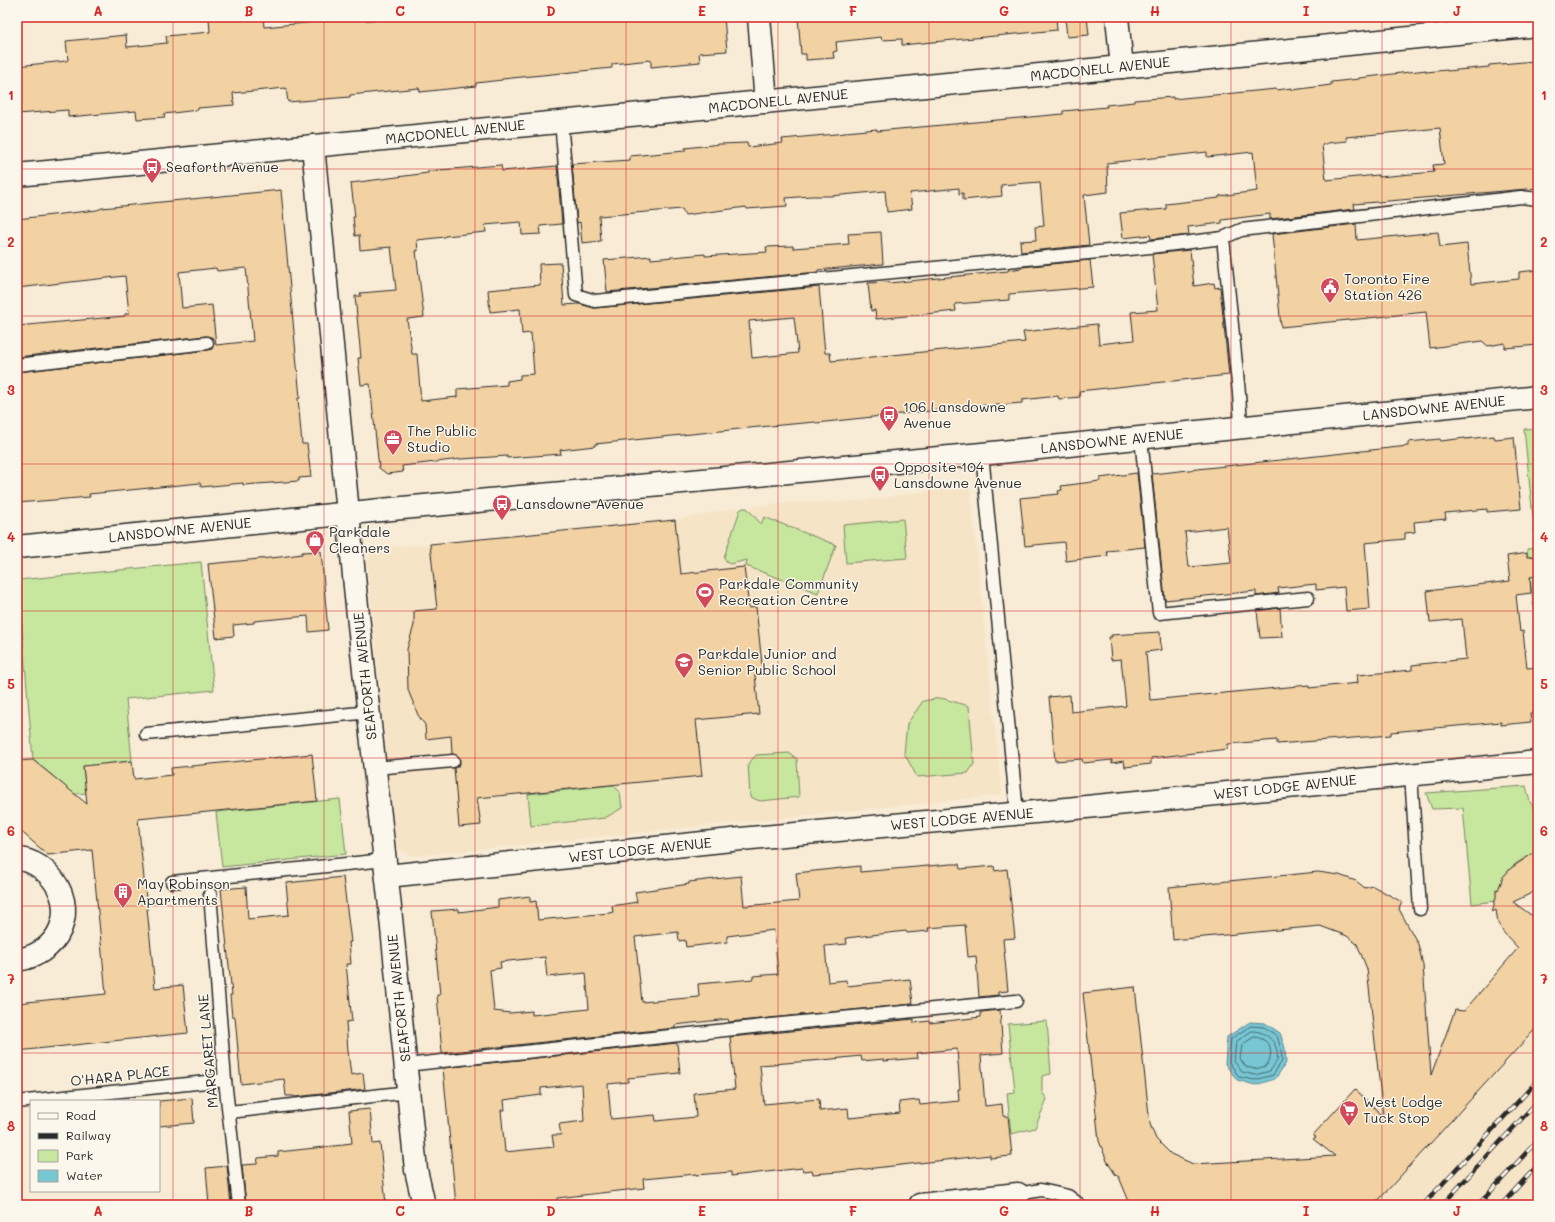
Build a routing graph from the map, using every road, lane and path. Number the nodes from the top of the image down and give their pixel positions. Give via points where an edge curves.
1 (759, 17) edge
2 (1117, 17) edge
3 (1480, 24) edge
4 (1538, 24) edge
5 (1122, 67) junction
6 (766, 102) junction
7 (561, 121) junction
8 (314, 146) junction
9 (17, 175) edge
10 (1538, 200) edge
11 (1223, 238) junction
12 (207, 344) dead end
13 (17, 365) edge
14 (1538, 397) edge
15 (1241, 427) junction
16 (1141, 438) junction
17 (982, 454) junction
18 (349, 513) junction
19 (17, 547) edge
20 (1308, 598) dead end
21 (370, 712) junction
22 (146, 734) dead end
23 (453, 761) dead end
24 (1538, 762) edge
25 (376, 768) junction
26 (1411, 775) junction
27 (1017, 813) junction
28 (17, 859) edge
29 (386, 868) junction
30 (172, 882) dead end
31 (210, 894) dead end
32 (1420, 909) dead end
33 (17, 960) edge
34 (1016, 1001) dead end
35 (406, 1065) junction
36 (225, 1080) junction
37 (409, 1092) junction
38 (36, 1100) edge
39 (30, 1101) edge
40 (17, 1102) edge
41 (229, 1112) junction
42 (1018, 1194) joint
43 (962, 1203) edge
44 (239, 1205) edge
45 (424, 1205) edge
46 (920, 1205) edge
47 (1080, 1205) edge

1 - 6 street
2 - 5 street
3 - 4 street, MACDONELL AVENUE
3 - 5 street, MACDONELL AVENUE
5 - 6 street, MACDONELL AVENUE
6 - 7 street, MACDONELL AVENUE
7 - 8 street, MACDONELL AVENUE
7 - 11 lane via 576,295 595,301
8 - 9 street, MACDONELL AVENUE
8 - 18 street, SEAFORTH AVENUE
10 - 11 lane via 1521,197 1241,230
11 - 15 lane
12 - 13 lane
14 - 15 street, LANSDOWNE AVENUE
15 - 16 street, LANSDOWNE AVENUE
16 - 17 street, LANSDOWNE AVENUE
16 - 20 lane via 1159,613
17 - 18 street, LANSDOWNE AVENUE
17 - 27 lane
18 - 19 street, LANSDOWNE AVENUE
18 - 21 street, SEAFORTH AVENUE
21 - 22 lane
21 - 25 street, SEAFORTH AVENUE
23 - 25 lane
24 - 26 street, WEST LODGE AVENUE
25 - 29 street, SEAFORTH AVENUE
26 - 27 street, WEST LODGE AVENUE
26 - 32 lane
27 - 29 street, WEST LODGE AVENUE via 759,838
28 - 33 street via 35,864 46,872 61,892 65,906 63,923 57,938 46,949
29 - 30 lane
29 - 35 street, SEAFORTH AVENUE
31 - 36 lane, MARGARET LANE
34 - 35 lane
35 - 37 street, SEAFORTH AVENUE
36 - 38 lane, O'HARA PLACE
36 - 41 lane, MARGARET LANE
37 - 41 lane
37 - 45 street, SEAFORTH AVENUE via 416,1170
39 - 40 lane, O'HARA PLACE
41 - 44 lane, MARGARET LANE
42 - 43 street
42 - 47 lane via 1041,1190 1068,1196
43 - 46 street

